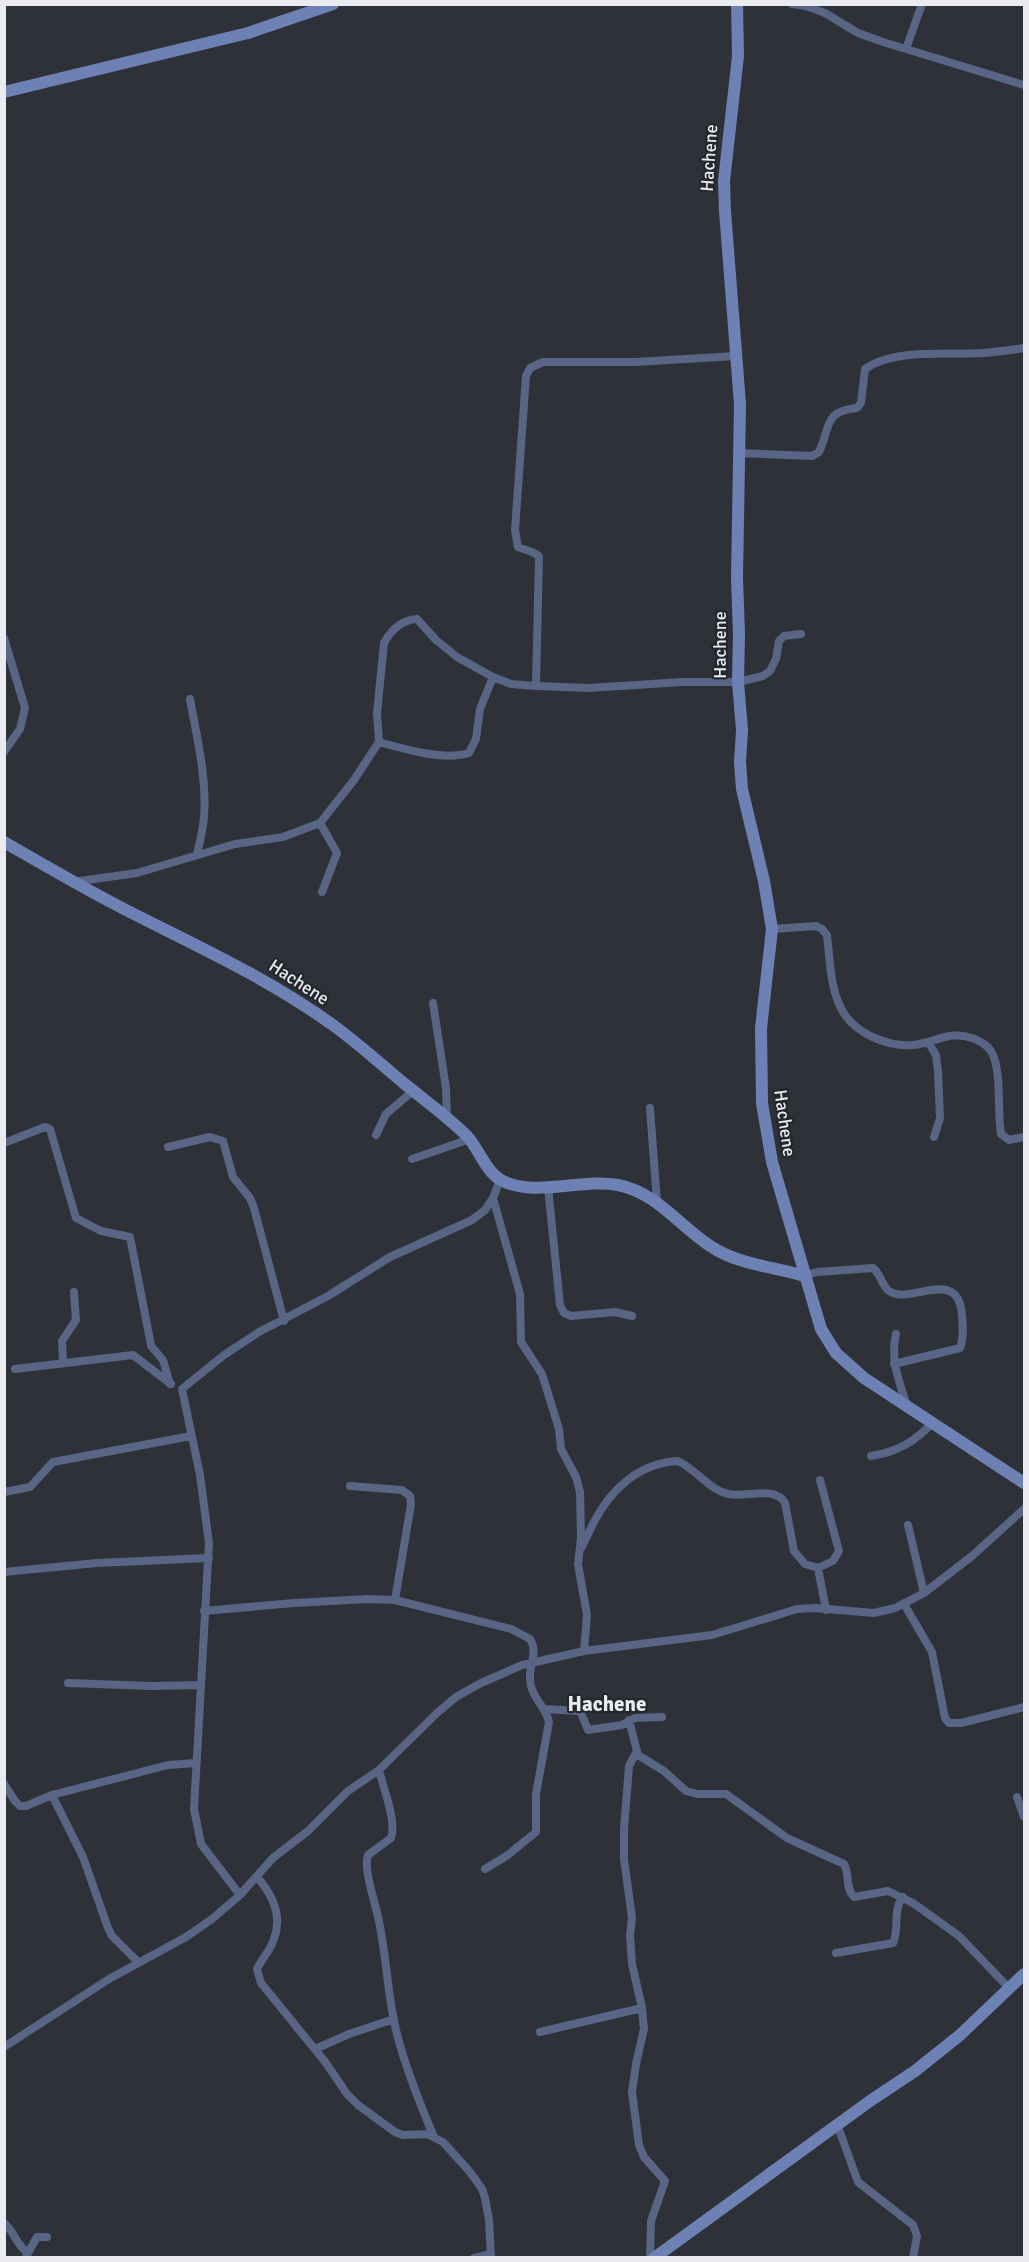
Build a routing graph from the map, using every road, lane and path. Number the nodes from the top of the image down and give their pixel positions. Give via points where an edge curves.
1 (333, 4) edge
2 (737, 4) edge
3 (792, 4) edge
4 (922, 4) edge
5 (906, 49) junction
6 (1024, 85) edge
7 (4, 92) edge
8 (1024, 348) edge
9 (736, 356) junction
10 (739, 453) junction
11 (801, 634) dead end
12 (4, 638) edge
13 (493, 677) junction
14 (738, 682) junction
15 (536, 686) junction
16 (190, 699) dead end
17 (379, 742) junction
18 (4, 752) edge
19 (320, 823) junction
20 (4, 842) edge
21 (197, 854) junction
22 (71, 882) junction
23 (322, 892) dead end
24 (772, 929) junction
25 (433, 1003) dead end
26 (928, 1042) junction
27 (413, 1091) junction
28 (650, 1108) dead end
29 (447, 1118) junction
30 (376, 1135) dead end
31 (934, 1137) dead end
32 (1024, 1137) edge
33 (470, 1139) junction
34 (4, 1143) edge
35 (168, 1147) dead end
36 (412, 1159) dead end
37 (500, 1180) junction
38 (548, 1187) junction
39 (494, 1198) junction
40 (657, 1202) junction
41 (804, 1276) junction
42 (74, 1292) dead end
43 (632, 1316) dead end
44 (284, 1321) junction
45 (896, 1334) dead end
46 (63, 1362) junction
47 (894, 1364) junction
48 (15, 1369) dead end
49 (170, 1384) junction
50 (182, 1389) junction
51 (907, 1407) junction
52 (933, 1422) junction
53 (191, 1436) junction
54 (870, 1456) dead end
55 (820, 1479) dead end
56 (1024, 1483) edge
57 (350, 1486) dead end
58 (4, 1492) edge
59 (1024, 1509) edge
60 (908, 1526) dead end
61 (579, 1551) junction
62 (209, 1558) junction
63 (818, 1568) junction
64 (4, 1572) edge
65 (924, 1593) junction
66 (395, 1600) junction
67 (904, 1604) junction
68 (826, 1610) junction
69 (204, 1611) junction
70 (584, 1651) junction
71 (534, 1663) junction
72 (68, 1683) dead end
73 (200, 1684) junction
74 (1024, 1707) edge
75 (544, 1709) junction
76 (662, 1717) dead end
77 (629, 1720) junction
78 (637, 1751) junction
79 (196, 1763) junction
80 (379, 1770) junction
81 (4, 1784) edge
82 (52, 1795) junction
83 (1017, 1797) dead end
84 (1024, 1817) edge
85 (485, 1869) dead end
86 (257, 1877) junction
87 (240, 1895) junction
88 (903, 1897) junction
89 (836, 1953) dead end
90 (138, 1962) junction
91 (1024, 1974) edge
92 (1010, 1988) junction
93 (642, 2008) junction
94 (394, 2019) junction
95 (540, 2032) dead end
96 (4, 2047) edge
97 (315, 2049) junction
98 (837, 2124) junction
99 (434, 2137) junction
100 (4, 2223) edge
101 (47, 2237) dead end
102 (27, 2255) edge
103 (491, 2256) edge
104 (474, 2258) edge
105 (652, 2258) edge
106 (914, 2258) edge

1 - 7 street via 248,33
2 - 9 street, Hachene via 738,56 724,181
3 - 5 street via 825,13 858,33
4 - 5 street
5 - 6 street
8 - 10 street via 985,353 943,352 875,362 865,369 861,403 833,416 819,452 812,456
9 - 10 street, Hachene
9 - 15 street via 543,362 530,368 526,376 515,530 518,547 539,556
10 - 14 street, Hachene
11 - 14 street via 784,636 779,641 770,671
12 - 18 street via 25,708 20,729
13 - 15 street via 511,684
13 - 17 street via 469,753 427,753
13 - 17 street via 457,657 417,619 400,624 384,643 377,713
14 - 15 street via 589,688
14 - 24 street, Hachene via 742,789
16 - 21 street via 203,784 204,815
17 - 19 street
19 - 21 street via 283,837
19 - 23 street via 337,853
20 - 22 street, Hachene
21 - 22 street via 137,873
22 - 27 street, Hachene via 272,984 339,1030
24 - 26 street via 822,929 827,935 836,996 854,1026 882,1042
24 - 41 street, Hachene via 761,1028 762,1102 772,1162
25 - 29 street
26 - 31 street via 936,1055 938,1072 940,1118
26 - 32 street via 945,1035 961,1035 989,1047 995,1062 1001,1134 1009,1140
27 - 29 street, Hachene
27 - 30 street via 386,1114
28 - 40 street
29 - 33 street, Hachene
33 - 36 street
33 - 37 street, Hachene
34 - 49 street via 45,1127 50,1129 76,1218 101,1230 130,1237 150,1340
35 - 44 street via 210,1137 223,1141 233,1177 254,1208
37 - 38 street
37 - 39 street
38 - 40 street via 610,1184 638,1191
38 - 43 street via 564,1313 571,1316 615,1312
39 - 44 street via 472,1220 390,1257
39 - 61 street via 520,1294 521,1342 542,1374 561,1449 578,1483
40 - 41 street via 724,1254
41 - 47 street via 873,1268 889,1291 903,1294 932,1288 954,1295 962,1314 960,1348
41 - 51 street, Hachene via 821,1329 836,1353
42 - 46 street via 76,1320 62,1341
44 - 50 street via 242,1343
45 - 47 street
46 - 48 street
46 - 49 street via 133,1355
47 - 51 street
49 - 50 street
50 - 53 street
51 - 52 street, Hachene
52 - 54 street via 902,1448
52 - 56 street, Hachene
53 - 58 street via 53,1462 30,1487
53 - 62 street via 205,1502
55 - 63 street via 838,1551 833,1561
57 - 66 street via 402,1490 410,1496
59 - 65 street
60 - 65 street
61 - 63 street via 625,1480 644,1469 678,1461 718,1491 782,1498 794,1551 805,1564
61 - 70 street via 587,1615
62 - 64 street
62 - 69 street
63 - 68 street
65 - 67 street
66 - 69 street
66 - 71 street via 511,1629 532,1643
67 - 68 street via 874,1613
67 - 74 street via 932,1652 949,1723
68 - 70 street via 797,1609 712,1635
69 - 73 street
70 - 71 street
71 - 75 street via 530,1677 538,1704
71 - 80 street via 500,1673 456,1697
72 - 73 street
73 - 79 street
75 - 77 street via 581,1713 588,1730 622,1725
75 - 85 street via 549,1722 536,1794 536,1832
76 - 77 street
77 - 78 street
78 - 88 street via 686,1791 726,1794 787,1838 844,1864 852,1896 888,1891
78 - 93 street via 630,1766 624,1839 632,1964
79 - 82 street via 168,1765
79 - 87 street via 194,1809 201,1844
80 - 86 street via 348,1791 308,1831 273,1857
80 - 94 street via 393,1834 366,1860
81 - 82 street via 20,1806
82 - 90 street via 83,1857 112,1936
83 - 84 street
86 - 87 street
86 - 97 street via 272,1896 276,1921 275,1939 259,1965 258,1977
87 - 90 street via 186,1937
88 - 89 street via 897,1906 893,1943
88 - 92 street via 959,1936
90 - 96 street
91 - 92 street
92 - 98 street via 943,2049
93 - 95 street
93 - 105 street via 644,2029 632,2092 636,2129 644,2157 665,2181 651,2221
94 - 97 street
94 - 99 street via 414,2090
97 - 99 street via 347,2094 389,2128 403,2135
98 - 105 street
98 - 106 street via 858,2182 913,2225 917,2236
99 - 103 street via 453,2152 482,2189
100 - 102 street
101 - 102 street via 37,2237
103 - 104 street

